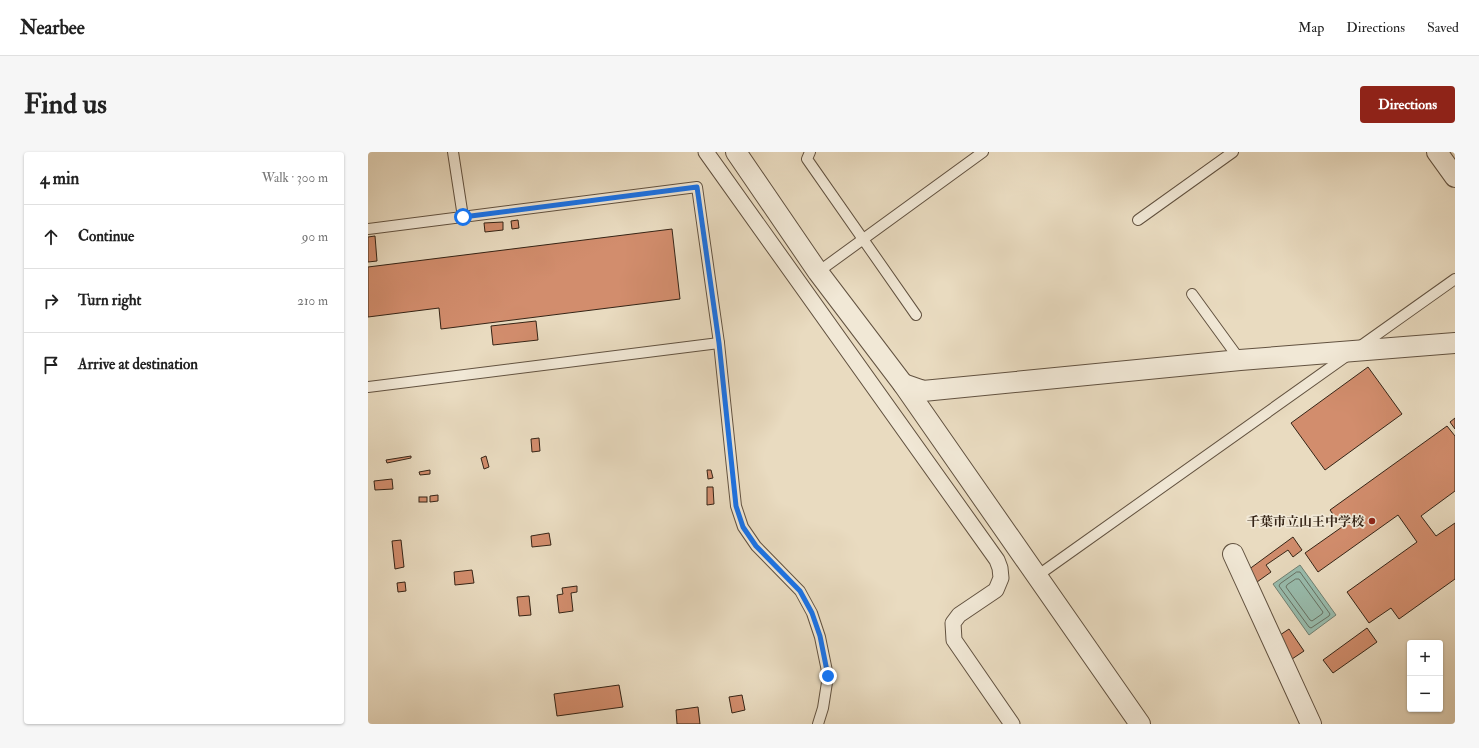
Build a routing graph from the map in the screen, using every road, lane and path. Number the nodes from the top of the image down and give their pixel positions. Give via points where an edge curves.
1 (452, 152) edge
2 (706, 152) edge
3 (736, 152) edge
4 (810, 152) edge
5 (983, 152) edge
6 (1233, 152) edge
7 (1437, 152) edge
8 (1455, 177) edge
9 (463, 217) junction
10 (1138, 220) dead end
11 (368, 229) edge
12 (863, 239) junction
13 (818, 272) junction
14 (1455, 279) edge
15 (1192, 294) dead end
16 (916, 315) dead end
17 (719, 343) junction
18 (1455, 343) edge
19 (1352, 351) junction
20 (1240, 360) junction
21 (903, 384) junction
22 (368, 387) edge
23 (1233, 554) dead end
24 (1036, 576) junction
25 (818, 724) edge
26 (1012, 724) edge
27 (1140, 724) edge
28 (1311, 724) edge

1 - 9 lane
2 - 26 street via 997,560 1001,578 996,590 959,615 953,623 954,640
3 - 13 street
4 - 12 lane via 806,159
5 - 12 lane
6 - 10 lane
7 - 8 street
9 - 11 lane
9 - 17 lane via 697,187
12 - 13 lane
12 - 16 lane
13 - 21 street
14 - 19 lane
15 - 20 lane
17 - 22 lane
17 - 25 lane via 736,506 743,527 756,546 800,591 812,613 820,636 828,676
18 - 19 street
19 - 20 street
19 - 24 lane
20 - 21 street via 924,391
21 - 24 street
23 - 28 street
24 - 27 street

